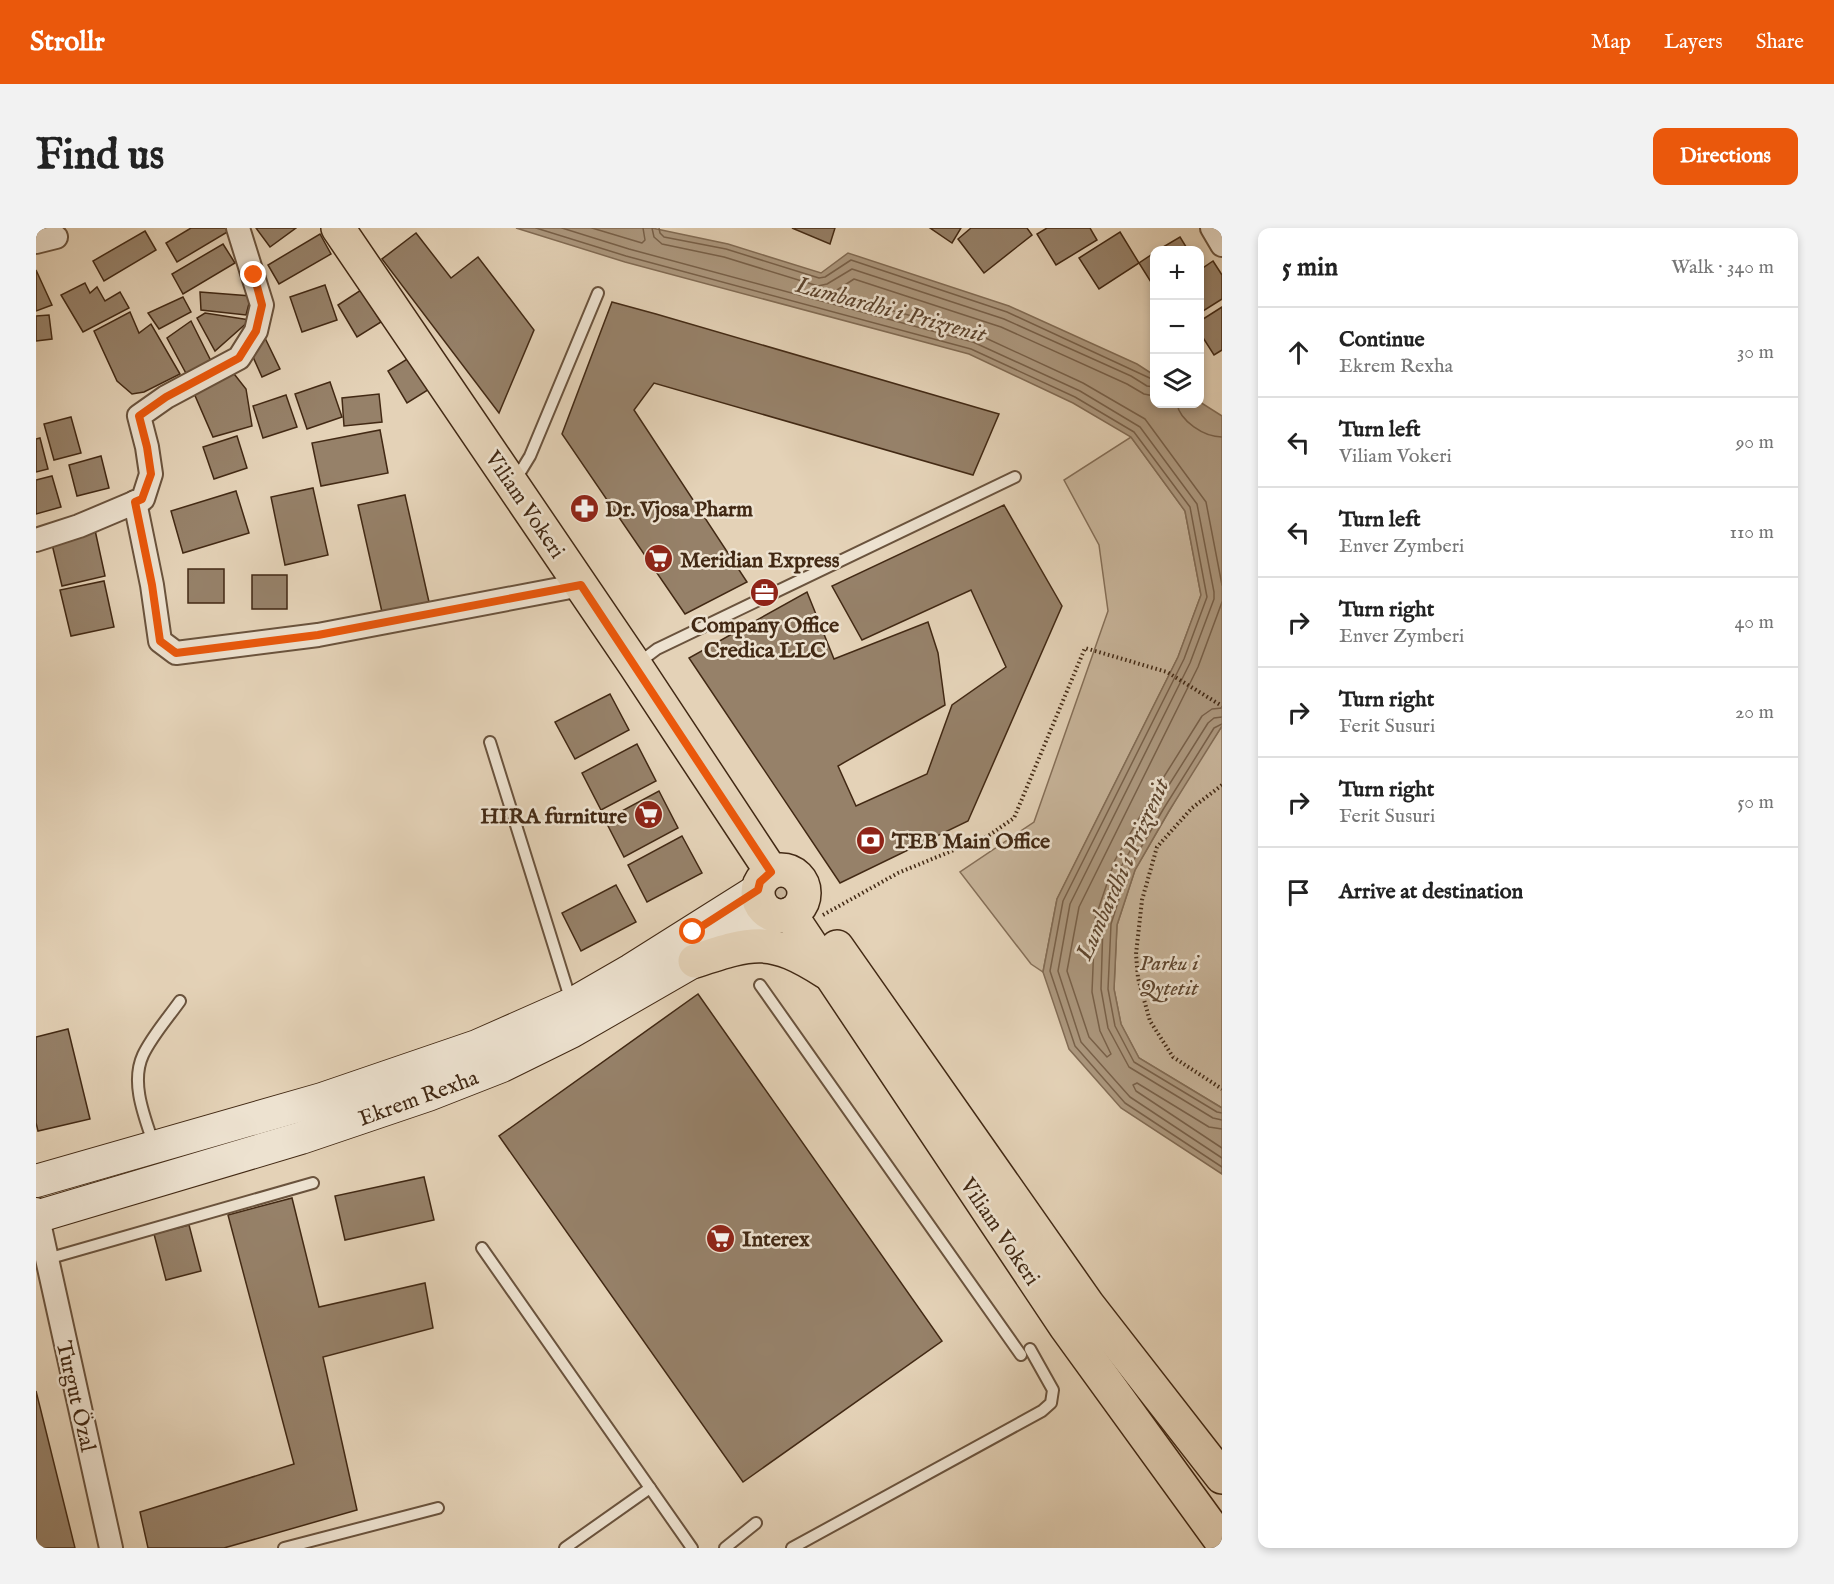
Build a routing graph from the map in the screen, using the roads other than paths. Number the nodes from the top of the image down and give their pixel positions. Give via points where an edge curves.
1 (238, 228) edge
2 (338, 228) edge
3 (1212, 228) edge
4 (1222, 245) edge
5 (598, 293) dead end
6 (1015, 477) dead end
7 (513, 485) junction
8 (135, 502) junction
9 (36, 540) edge
10 (581, 585) junction
11 (635, 665) junction
12 (490, 742) dead end
13 (786, 901) junction
14 (695, 961) junction
15 (829, 974) junction
16 (760, 985) dead end
17 (180, 1001) dead end
18 (572, 1004) junction
19 (154, 1148) junction
20 (36, 1181) edge
21 (313, 1183) dead end
22 (37, 1214) edge
23 (482, 1248) dead end
24 (47, 1259) junction
25 (1222, 1477) edge
26 (650, 1488) junction
27 (438, 1508) dead end
28 (756, 1523) dead end
29 (1222, 1542) edge
30 (111, 1548) edge
31 (284, 1548) edge
32 (565, 1548) edge
33 (692, 1548) edge
34 (725, 1548) edge
35 (792, 1548) edge

1 - 8 street via 262,305 256,331 239,358 139,416 151,474 142,499
2 - 7 main road, Viliam Vokeri
3 - 4 street
5 - 7 lane via 530,456
6 - 11 lane via 657,649
7 - 10 main road, Viliam Vokeri
8 - 9 street
8 - 10 street via 160,641 176,653 318,635
10 - 11 main road, Viliam Vokeri
11 - 13 main road, Viliam Vokeri
12 - 18 lane
13 - 14 street, Ekrem Rexha
13 - 15 main road, Viliam Vokeri
13 - 18 street, Ekrem Rexha via 648,959
13 - 25 main road, Viliam Vokeri via 1088,1305
14 - 15 main road via 734,948 773,946 790,951
14 - 22 street, Ekrem Rexha via 571,1032 460,1083 301,1138
15 - 29 main road, Viliam Vokeri via 1066,1327
16 - 35 lane via 1053,1390 1052,1403 1042,1412
17 - 19 lane via 143,1056 138,1084
18 - 19 street, Ekrem Rexha via 434,1061 322,1099
19 - 20 street, Ekrem Rexha
21 - 24 lane
22 - 24 street, Turgut Özal
23 - 26 lane
24 - 30 street, Turgut Özal
26 - 32 lane
26 - 33 lane
27 - 31 lane
28 - 34 lane

